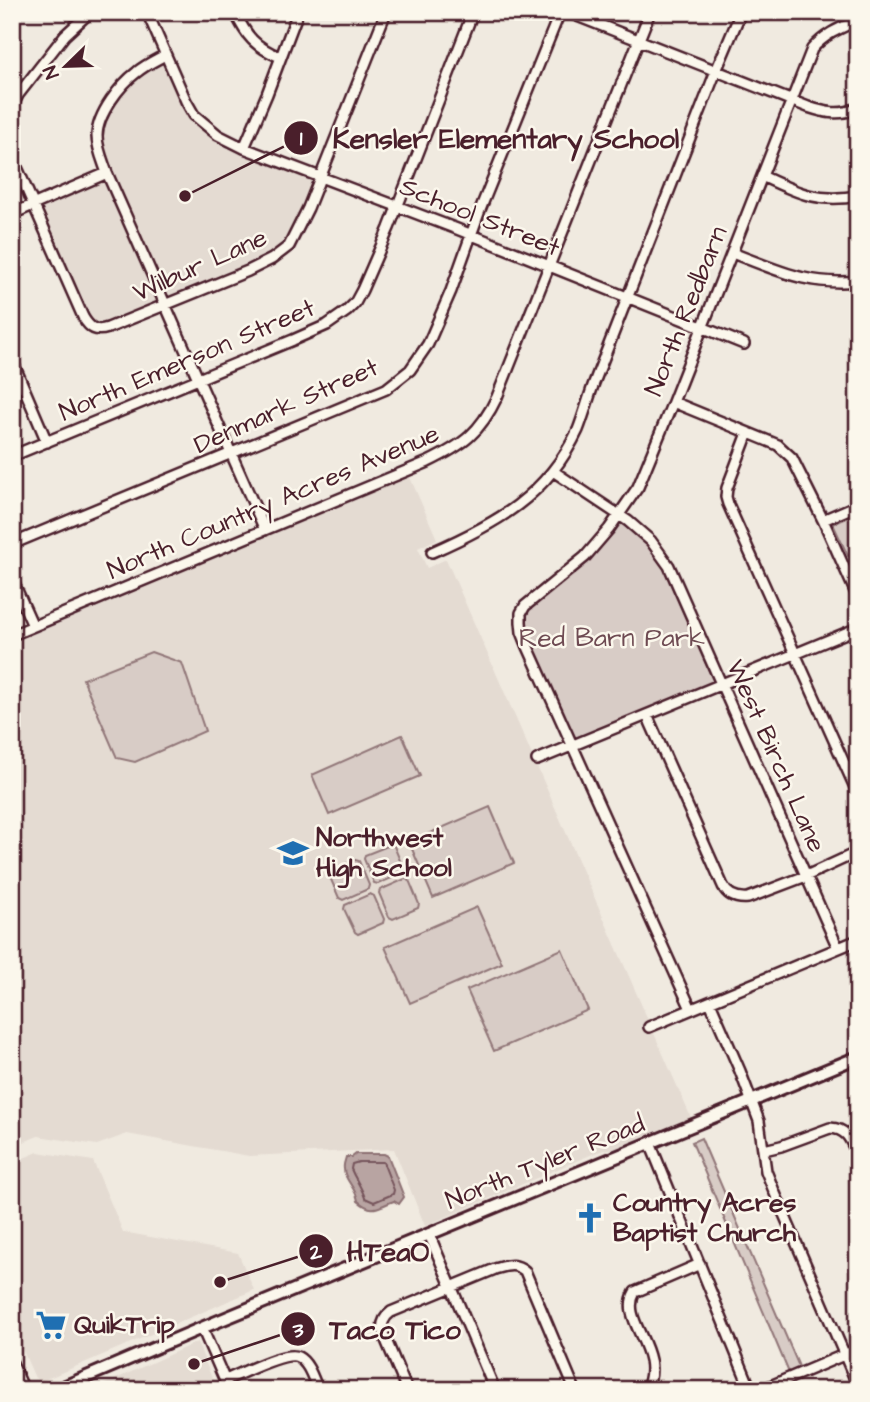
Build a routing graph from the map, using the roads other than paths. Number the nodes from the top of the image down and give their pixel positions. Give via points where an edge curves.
1 (90, 12) edge
2 (147, 12) edge
3 (235, 12) edge
4 (298, 12) edge
5 (386, 12) edge
6 (473, 12) edge
7 (559, 12) edge
8 (567, 12) edge
9 (650, 12) edge
10 (741, 12) edge
11 (858, 20) edge
12 (639, 40) junction
13 (165, 55) junction
14 (280, 57) junction
15 (716, 71) junction
16 (792, 100) junction
17 (12, 107) edge
18 (858, 108) edge
19 (244, 148) junction
20 (12, 156) edge
21 (107, 173) junction
22 (321, 176) junction
23 (762, 176) junction
24 (858, 196) edge
25 (34, 204) junction
26 (397, 206) junction
27 (12, 214) edge
28 (471, 235) junction
29 (732, 253) junction
30 (549, 267) junction
31 (858, 281) edge
32 (627, 298) junction
33 (166, 305) junction
34 (702, 328) junction
35 (744, 344) dead end
36 (12, 360) edge
37 (198, 379) junction
38 (673, 402) junction
39 (748, 433) junction
40 (47, 442) junction
41 (231, 454) junction
42 (12, 456) edge
43 (553, 471) junction
44 (858, 505) edge
45 (619, 515) junction
46 (823, 520) junction
47 (265, 530) junction
48 (12, 544) edge
49 (432, 552) dead end
50 (12, 579) edge
51 (858, 598) edge
52 (33, 626) junction
53 (858, 628) edge
54 (12, 635) edge
55 (795, 654) junction
56 (722, 684) junction
57 (647, 715) junction
58 (573, 746) junction
59 (537, 760) dead end
60 (858, 793) edge
61 (858, 852) edge
62 (806, 876) junction
63 (858, 940) edge
64 (838, 948) junction
65 (709, 1002) junction
66 (691, 1009) junction
67 (649, 1027) dead end
68 (858, 1057) edge
69 (752, 1101) junction
70 (650, 1143) junction
71 (764, 1150) junction
72 (858, 1156) edge
73 (429, 1234) junction
74 (700, 1264) junction
75 (452, 1287) junction
76 (202, 1328) junction
77 (858, 1349) edge
78 (845, 1354) junction
79 (12, 1363) edge
80 (227, 1385) edge
81 (858, 1386) edge
82 (24, 1390) edge
83 (56, 1390) edge
84 (318, 1390) edge
85 (407, 1390) edge
86 (495, 1390) edge
87 (575, 1390) edge
88 (646, 1390) edge
89 (751, 1390) edge
90 (761, 1390) edge

1 - 17 street via 65,35
2 - 13 street, School Street
3 - 14 street via 248,36
4 - 14 street
5 - 22 street, Wilbur Lane
6 - 26 street, North Emerson Street
7 - 28 street, Denmark Street
8 - 12 street
9 - 12 street, North Country Acres Avenue
10 - 15 street
11 - 16 street, North Redbarn via 811,49
12 - 15 street
12 - 30 street, North Country Acres Avenue
13 - 19 street, School Street via 194,115
13 - 21 street via 137,71 102,115 97,136
14 - 19 street
15 - 16 street
15 - 32 street
16 - 18 street via 829,113
16 - 23 street, North Redbarn
19 - 22 street, School Street
20 - 25 street
21 - 25 street
21 - 33 street
22 - 26 street, School Street
22 - 33 street, Wilbur Lane via 295,236 280,255
23 - 24 street via 823,199
23 - 29 street, North Redbarn
25 - 27 street
25 - 33 street, Wilbur Lane via 87,325 100,331
26 - 28 street, School Street
26 - 37 street, North Emerson Street via 362,290 347,311 327,325
28 - 30 street, School Street
28 - 41 street, Denmark Street via 428,344 410,370 386,389
29 - 31 street via 810,280
29 - 34 street, North Redbarn
30 - 32 street, School Street
30 - 47 street, North Country Acres Avenue via 498,397 472,435 428,462
32 - 34 street, School Street
32 - 43 street via 579,428
33 - 37 street
34 - 35 street, School Street
34 - 38 street, North Redbarn
36 - 40 street
37 - 40 street, North Emerson Street
37 - 41 street
38 - 39 street
38 - 45 street, North Redbarn via 638,487
39 - 46 street via 778,445 793,458
39 - 55 street via 727,488 728,504
40 - 42 street, North Emerson Street
41 - 47 street
41 - 48 street, Denmark Street
43 - 45 street, West Birch Lane
43 - 49 street via 511,512
44 - 46 street
45 - 56 street, West Birch Lane via 651,541 669,566
45 - 58 street, North Redbarn via 598,544 521,613 522,632
46 - 51 street
47 - 52 street, North Country Acres Avenue
50 - 52 street
52 - 54 street, North Country Acres Avenue
53 - 55 street
55 - 56 street
55 - 60 street
56 - 57 street
56 - 62 street, West Birch Lane
57 - 58 street
57 - 62 street via 729,894 748,898
58 - 59 street
58 - 66 street
61 - 62 street
62 - 64 street, West Birch Lane
63 - 64 street
64 - 65 street
65 - 66 street
65 - 69 street
66 - 67 street
68 - 69 main road, North Tyler Road
69 - 70 main road, North Tyler Road
69 - 71 street
70 - 73 main road, North Tyler Road
70 - 74 street
71 - 72 street via 830,1128 845,1133
71 - 78 street via 774,1192
73 - 75 street
73 - 76 main road, North Tyler Road
74 - 88 street via 633,1295 631,1309 652,1365
74 - 89 street
75 - 85 street via 391,1312 381,1325
75 - 86 street
75 - 87 street via 495,1269 522,1268
76 - 80 street
76 - 83 main road, North Tyler Road
77 - 78 street
78 - 81 street
78 - 90 street
79 - 82 street
80 - 84 street via 291,1355 308,1368

